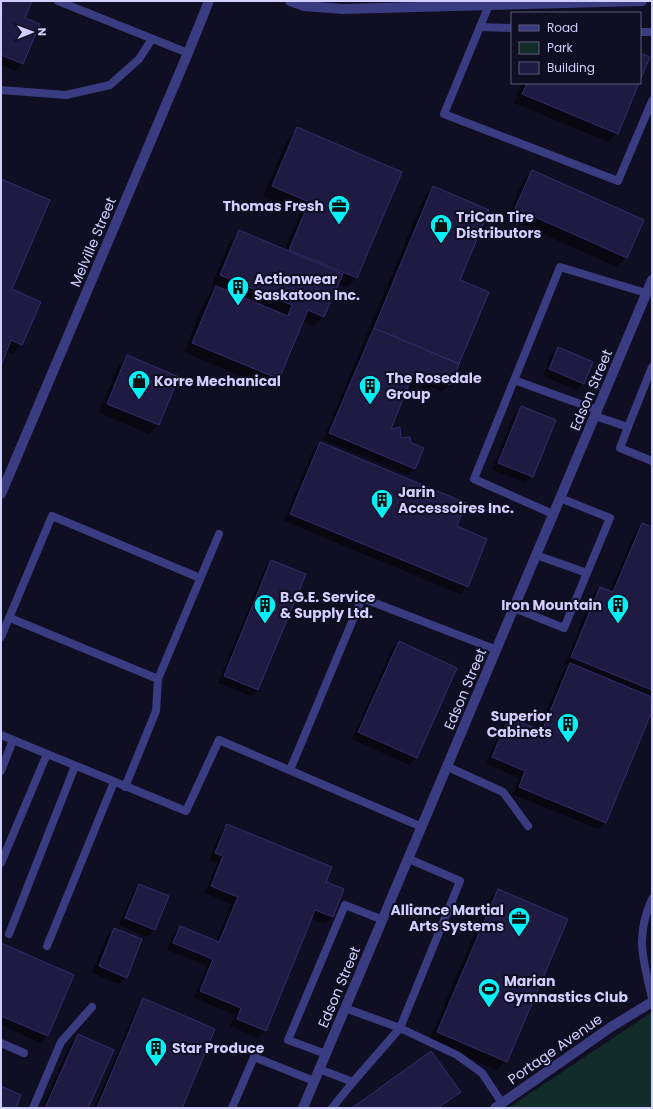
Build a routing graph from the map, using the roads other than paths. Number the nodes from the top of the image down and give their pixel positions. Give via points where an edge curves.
1 (58, 1) edge
2 (290, 1) edge
3 (611, 1) edge
4 (642, 1) edge
5 (206, 2) edge
6 (489, 5) junction
7 (480, 27) junction
8 (511, 28) edge
9 (641, 32) edge
10 (652, 32) edge
11 (152, 39) junction
12 (188, 53) junction
13 (1, 90) edge
14 (652, 101) edge
15 (652, 280) edge
16 (646, 293) junction
17 (652, 367) edge
18 (514, 380) junction
19 (644, 388) junction
20 (652, 391) edge
21 (596, 413) junction
22 (628, 427) junction
23 (652, 461) edge
24 (1, 494) edge
25 (560, 498) junction
26 (553, 514) junction
27 (219, 534) dead end
28 (536, 555) junction
29 (587, 573) junction
30 (200, 578) junction
31 (514, 608) junction
32 (10, 618) junction
33 (1, 637) edge
34 (497, 650) junction
35 (158, 679) junction
36 (1, 735) edge
37 (13, 740) junction
38 (47, 754) junction
39 (75, 766) junction
40 (448, 767) junction
41 (290, 770) junction
42 (1, 771) edge
43 (114, 782) junction
44 (125, 787) junction
45 (528, 826) dead end
46 (422, 827) junction
47 (409, 859) junction
48 (1, 864) edge
49 (652, 899) edge
50 (383, 920) junction
51 (9, 934) dead end
52 (47, 946) dead end
53 (652, 998) edge
54 (652, 1002) edge
55 (92, 1007) dead end
56 (345, 1008) junction
57 (400, 1028) junction
58 (1, 1044) edge
59 (24, 1053) dead end
60 (326, 1054) junction
61 (319, 1069) junction
62 (314, 1081) junction
63 (353, 1082) junction
64 (499, 1105) edge
65 (33, 1108) edge
66 (234, 1108) edge
67 (303, 1108) edge
68 (332, 1108) edge

1 - 11 lane
2 - 6 street via 304,6 343,9
3 - 4 street
3 - 6 street
5 - 12 street, Melville Street
6 - 7 lane
7 - 8 lane
7 - 14 lane via 444,114 618,181
9 - 10 lane
11 - 12 lane
11 - 13 lane via 139,59 110,85 66,95
12 - 24 street, Melville Street
15 - 16 street, Edson Street
16 - 18 lane via 560,267
16 - 21 street, Edson Street
17 - 19 lane
18 - 21 lane
18 - 26 lane via 474,479
19 - 20 lane
19 - 22 lane
21 - 22 lane
21 - 25 street, Edson Street
22 - 23 lane via 620,448
25 - 26 street, Edson Street
25 - 29 lane via 610,518
26 - 28 street, Edson Street
27 - 30 lane
28 - 29 lane
28 - 31 street, Edson Street
29 - 31 lane via 564,628
30 - 32 lane via 52,516
30 - 35 lane
31 - 34 street, Edson Street
32 - 33 lane
32 - 35 lane
34 - 40 street, Edson Street
34 - 41 lane via 362,598
35 - 44 lane via 156,711
36 - 37 lane
37 - 38 lane
37 - 42 lane
38 - 39 lane
38 - 48 lane
39 - 43 lane
39 - 51 lane
40 - 45 lane via 503,792
40 - 46 street, Edson Street
41 - 44 lane via 219,740 186,811
41 - 46 lane
43 - 44 lane
43 - 52 lane
46 - 47 street, Edson Street
47 - 50 street, Edson Street
47 - 57 lane via 460,882
49 - 53 lane via 644,916 641,954
50 - 56 street, Edson Street
50 - 60 lane via 344,905 288,1040
54 - 64 street, Portage Avenue via 611,1027
55 - 65 lane via 60,1042
56 - 57 lane
56 - 60 street, Edson Street
57 - 63 lane
57 - 64 lane via 457,1055 482,1073
58 - 59 lane
60 - 61 street, Edson Street
61 - 62 street, Edson Street
61 - 63 lane
62 - 66 lane via 254,1057
62 - 67 street, Edson Street
63 - 68 lane

